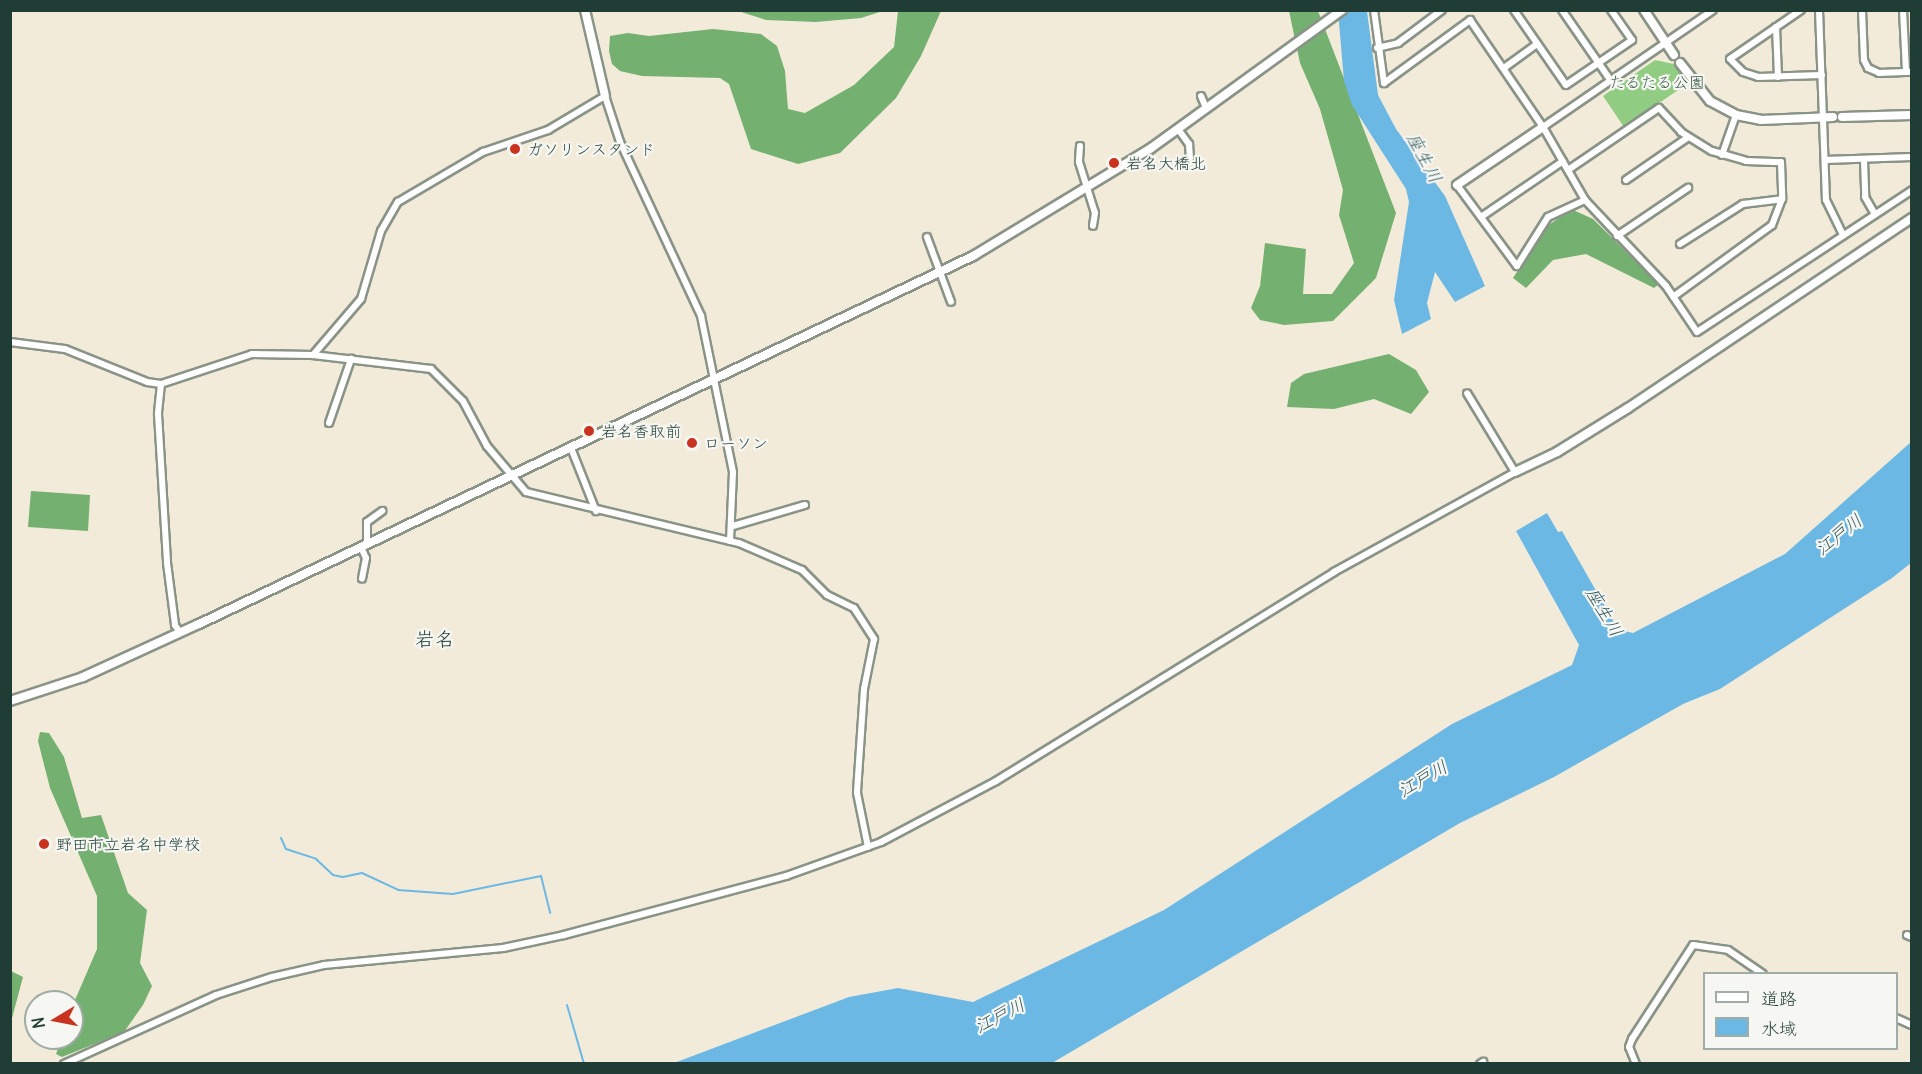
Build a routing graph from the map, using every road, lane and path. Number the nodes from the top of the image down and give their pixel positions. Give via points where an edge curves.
1 (585, 10) edge
2 (1342, 10) edge
3 (1374, 10) edge
4 (1443, 10) edge
5 (1514, 10) edge
6 (1562, 10) edge
7 (1611, 10) edge
8 (1644, 10) edge
9 (1713, 10) edge
10 (1801, 10) edge
11 (1819, 10) edge
12 (1862, 10) edge
13 (1903, 10) edge
14 (1776, 27) junction
15 (1666, 42) junction
16 (1537, 44) junction
17 (1377, 48) junction
18 (1674, 55) joint
19 (1680, 63) joint
20 (1598, 64) junction
21 (1504, 68) junction
22 (1909, 72) edge
23 (1822, 75) junction
24 (1778, 77) junction
25 (1611, 81) junction
26 (605, 96) junction
27 (1201, 96) dead end
28 (1206, 108) junction
29 (1736, 115) junction
30 (1911, 115) edge
31 (1832, 117) junction
32 (1544, 127) junction
33 (1178, 129) junction
34 (1688, 138) junction
35 (1080, 146) dead end
36 (1722, 155) junction
37 (1911, 157) edge
38 (1190, 158) dead end
39 (1825, 160) junction
40 (1864, 160) junction
41 (1563, 161) junction
42 (1568, 170) junction
43 (1626, 180) dead end
44 (1457, 185) joint
45 (1688, 188) dead end
46 (1088, 190) junction
47 (1911, 190) edge
48 (1782, 199) junction
49 (1585, 200) junction
50 (1875, 214) junction
51 (1481, 217) junction
52 (1911, 218) edge
53 (1093, 226) dead end
54 (1844, 235) junction
55 (1617, 236) junction
56 (927, 237) dead end
57 (1680, 244) dead end
58 (941, 272) junction
59 (1673, 297) junction
60 (951, 302) dead end
61 (10, 342) edge
62 (313, 355) junction
63 (351, 360) junction
64 (715, 379) junction
65 (161, 384) junction
66 (1467, 393) dead end
67 (329, 423) dead end
68 (571, 448) junction
69 (1515, 472) junction
70 (512, 476) junction
71 (805, 505) dead end
72 (382, 511) dead end
73 (596, 511) junction
74 (732, 526) junction
75 (730, 541) junction
76 (364, 545) junction
77 (362, 579) dead end
78 (180, 633) junction
79 (10, 701) edge
80 (868, 847) junction
81 (1694, 939) dead end
82 (1699, 946) junction
83 (1760, 972) edge
84 (64, 1064) edge
85 (1636, 1064) edge

1 - 26 street
2 - 28 street
3 - 17 street
4 - 17 street via 1398,43
5 - 16 street
6 - 20 street
7 - 20 street via 1632,40
8 - 15 street
9 - 15 street
10 - 14 street
11 - 23 street
12 - 22 street via 1866,64 1879,73
13 - 22 street
14 - 24 street
14 - 24 street via 1730,59 1751,75
15 - 18 street
15 - 25 street
16 - 20 street via 1566,85
16 - 21 street
17 - 21 street via 1383,83 1470,20
18 - 19 street
19 - 29 street via 1710,101
20 - 25 street
21 - 32 street
23 - 24 street
23 - 31 street
25 - 32 street
26 - 62 street via 548,130 483,152 398,202 381,231 361,299
26 - 64 street via 620,142 701,316
27 - 28 street
28 - 33 street
29 - 31 street via 1761,120
29 - 36 street
30 - 31 street
31 - 39 street
32 - 41 street
32 - 44 street
33 - 38 street via 1189,144
33 - 46 street
34 - 36 street
34 - 42 street via 1659,108
34 - 43 street
35 - 46 street via 1079,162
36 - 48 street via 1746,161 1781,162
37 - 40 street
39 - 40 street
39 - 54 street via 1828,208
40 - 50 street via 1865,197
41 - 42 street
41 - 51 street
42 - 49 street
44 - 51 street
45 - 55 street
46 - 53 street via 1095,213
46 - 58 street
47 - 50 street
48 - 57 street via 1743,204
48 - 59 street via 1778,216 1765,232
49 - 51 street via 1548,217 1517,266
49 - 55 street
50 - 54 street
52 - 69 street via 1628,408 1557,452
54 - 59 street via 1697,332
55 - 59 street
56 - 58 street
58 - 60 street
58 - 64 street
61 - 65 street via 65,349
62 - 63 street
62 - 65 street via 252,354
63 - 67 street
63 - 70 street via 431,369 463,401 487,446
64 - 68 street
64 - 74 street via 733,472
65 - 78 street via 158,414 167,563 175,624
66 - 69 street
68 - 70 street
68 - 73 street
69 - 80 street via 1334,572 996,781
70 - 73 street via 532,495
70 - 76 street
71 - 74 street
72 - 76 street via 367,522
73 - 75 street
74 - 75 street
75 - 80 street via 802,570 827,595 854,608 872,632 874,647 864,689 857,793
76 - 77 street
76 - 78 street
78 - 79 street via 83,677
80 - 84 street via 786,876 574,933 503,948 349,962 272,977 216,995
81 - 82 street
82 - 83 street via 1728,950
82 - 85 street via 1693,945 1632,1039 1629,1047

